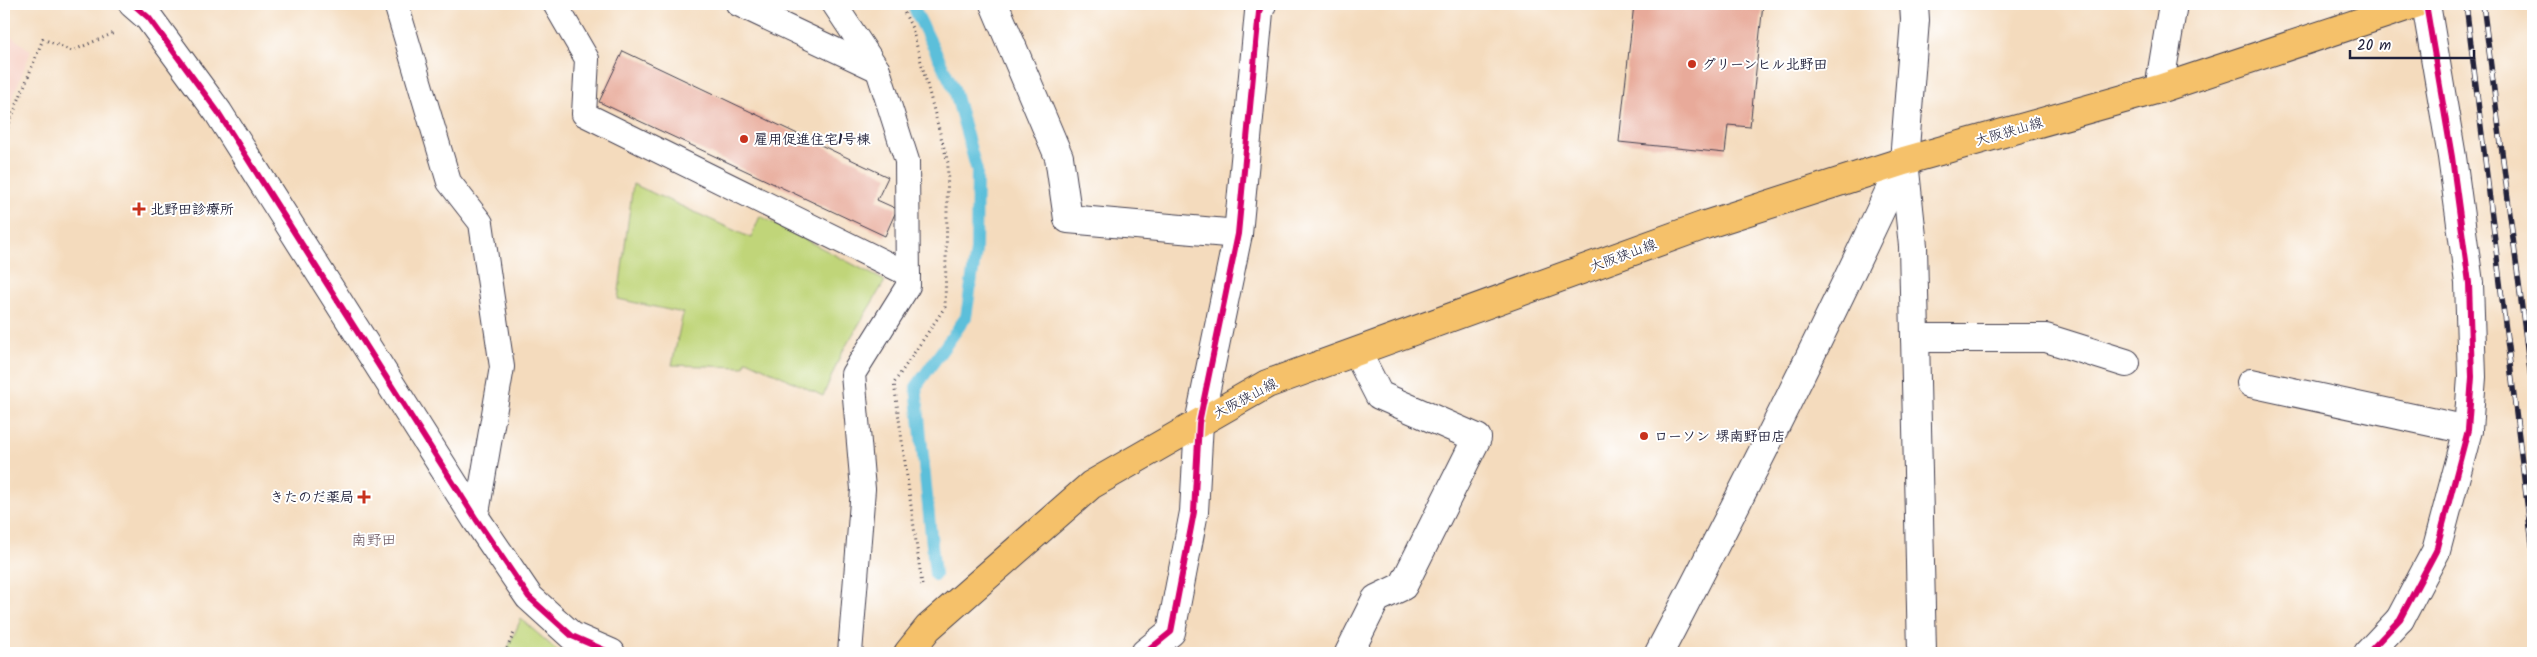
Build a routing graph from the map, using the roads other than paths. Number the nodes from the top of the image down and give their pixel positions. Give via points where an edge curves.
1 (396, 4) edge
2 (556, 4) edge
3 (738, 4) edge
4 (834, 4) edge
5 (994, 4) edge
6 (1914, 4) edge
7 (2173, 4) edge
8 (2415, 4) edge
9 (2426, 4) edge
10 (1253, 6) edge
11 (141, 11) edge
12 (878, 70) junction
13 (2159, 89) junction
14 (1904, 161) junction
15 (1238, 234) junction
16 (908, 274) junction
17 (1915, 338) junction
18 (1357, 352) junction
19 (2126, 363) dead end
20 (2251, 383) dead end
21 (1199, 423) junction
22 (2468, 430) junction
23 (476, 519) junction
24 (611, 653) edge
25 (850, 653) edge
26 (908, 653) edge
27 (1144, 653) edge
28 (1349, 653) edge
29 (1659, 653) edge
30 (1922, 653) edge
31 (2368, 653) edge

1 - 23 lane via 449,182 481,223 502,367
2 - 16 lane via 587,59 584,114
3 - 12 lane
4 - 12 lane
5 - 15 street via 1059,157 1068,219
6 - 14 street
7 - 13 street
8 - 13 main road, 大阪狭山線
9 - 22 street via 2469,283 2472,377
10 - 15 street
11 - 23 street via 218,112
12 - 16 lane via 907,162
13 - 14 main road, 大阪狭山線
14 - 17 street via 1913,246
14 - 18 main road, 大阪狭山線 via 1705,225
14 - 29 street via 1741,498
15 - 21 street
16 - 25 lane via 908,286 852,374 863,489
17 - 19 street via 2046,338
17 - 30 street
18 - 21 main road, 大阪狭山線 via 1267,384
18 - 28 street via 1379,395 1477,438 1404,586 1376,599
20 - 22 street
21 - 26 main road, 大阪狭山線 via 1091,485 928,628
21 - 27 street via 1194,512 1171,632
22 - 31 street via 2436,551 2400,619
23 - 24 street via 529,597 572,636

